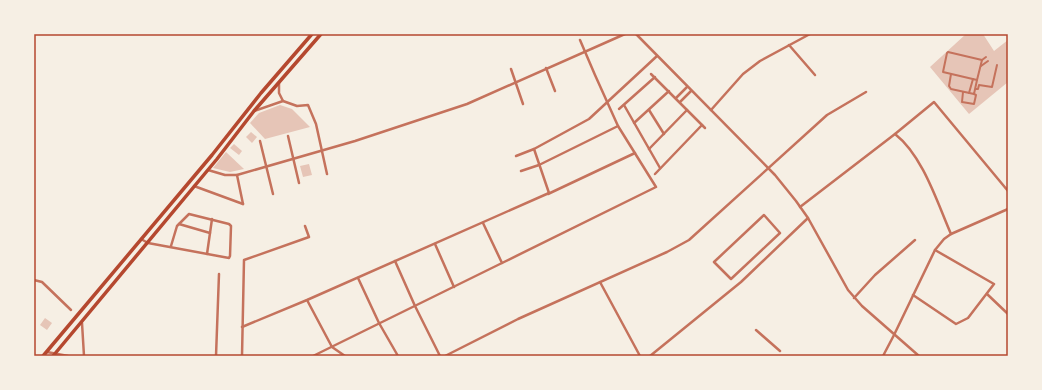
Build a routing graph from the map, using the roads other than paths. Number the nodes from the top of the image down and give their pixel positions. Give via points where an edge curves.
1 (312, 34) edge
2 (321, 34) edge
3 (625, 34) edge
4 (636, 34) edge
5 (810, 34) edge
6 (580, 40) dead end
7 (789, 45) junction
8 (585, 51) junction
9 (657, 56) junction
10 (986, 57) dead end
11 (982, 60) junction
12 (988, 61) dead end
13 (997, 65) dead end
14 (981, 66) junction
15 (546, 68) junction
16 (512, 69) dead end
17 (652, 74) dead end
18 (951, 74) junction
19 (815, 75) dead end
20 (655, 77) junction
21 (973, 79) junction
22 (977, 80) junction
23 (279, 82) junction
24 (516, 82) junction
25 (688, 87) junction
26 (976, 89) junction
27 (555, 91) dead end
28 (669, 91) junction
29 (691, 91) junction
30 (261, 92) junction
31 (866, 92) dead end
32 (963, 92) junction
33 (969, 93) junction
34 (974, 94) junction
35 (266, 97) junction
36 (676, 98) junction
37 (282, 101) junction
38 (607, 102) junction
39 (680, 102) junction
40 (524, 104) dead end
41 (624, 105) junction
42 (619, 108) dead end
43 (649, 110) junction
44 (687, 110) junction
45 (711, 110) junction
46 (254, 112) junction
47 (634, 123) junction
48 (702, 125) junction
49 (618, 126) junction
50 (705, 128) dead end
51 (664, 134) junction
52 (896, 134) junction
53 (288, 136) dead end
54 (260, 141) dead end
55 (534, 149) junction
56 (649, 149) junction
57 (322, 150) junction
58 (634, 153) junction
59 (516, 156) dead end
60 (293, 159) junction
61 (539, 165) junction
62 (266, 166) junction
63 (660, 168) junction
64 (769, 168) junction
65 (208, 170) junction
66 (521, 172) dead end
67 (327, 174) dead end
68 (655, 174) dead end
69 (237, 175) junction
70 (299, 183) dead end
71 (194, 186) junction
72 (1008, 191) edge
73 (549, 193) junction
74 (273, 194) dead end
75 (800, 207) junction
76 (1008, 209) edge
77 (764, 215) joint
78 (808, 218) junction
79 (212, 220) junction
80 (483, 223) junction
81 (179, 224) junction
82 (305, 226) dead end
83 (210, 233) junction
84 (951, 234) junction
85 (140, 240) junction
86 (915, 240) dead end
87 (149, 241) junction
88 (435, 244) junction
89 (171, 246) junction
90 (935, 250) junction
91 (207, 254) junction
92 (395, 261) junction
93 (502, 263) junction
94 (219, 274) dead end
95 (358, 278) junction
96 (34, 280) edge
97 (600, 282) junction
98 (454, 287) junction
99 (987, 294) junction
100 (913, 295) junction
101 (854, 298) junction
102 (307, 300) junction
103 (415, 306) junction
104 (71, 310) dead end
105 (1008, 314) edge
106 (82, 322) junction
107 (379, 323) junction
108 (242, 327) junction
109 (756, 330) dead end
110 (894, 335) junction
111 (332, 347) junction
112 (780, 351) dead end
113 (46, 352) junction
114 (54, 355) edge
115 (318, 355) edge
116 (43, 356) edge
117 (68, 356) edge
118 (84, 356) edge
119 (216, 356) edge
120 (242, 356) edge
121 (313, 356) edge
122 (345, 356) edge
123 (398, 356) edge
124 (440, 356) edge
125 (445, 356) edge
126 (640, 356) edge
127 (650, 356) edge
128 (882, 356) edge
129 (919, 356) edge

1 - 30 main road
2 - 23 main road
3 - 8 street
4 - 9 street
5 - 7 street
6 - 8 street
7 - 19 street
7 - 45 street via 743,74
8 - 15 street
8 - 38 street
9 - 25 street
9 - 38 street
10 - 11 street
11 - 14 street
11 - 18 street via 948,52 942,71
12 - 14 street
13 - 26 street via 992,87 980,85
14 - 22 street
15 - 24 street
15 - 27 street
16 - 24 street
17 - 20 street
18 - 21 street
18 - 32 street via 948,86
20 - 28 street
20 - 41 street
21 - 22 street
21 - 33 street
22 - 26 street
23 - 35 main road
23 - 37 street
24 - 40 street
24 - 57 street via 462,105
25 - 29 street
25 - 36 street
26 - 34 street
28 - 36 street
28 - 43 street
29 - 39 street
29 - 45 street
30 - 35 street
30 - 85 main road
31 - 64 street via 827,115
32 - 33 street
32 - 34 street via 962,102 974,104
33 - 34 street
35 - 46 main road
36 - 39 street
37 - 46 street
37 - 57 street via 297,106 308,105
38 - 49 street
38 - 55 street via 586,121
39 - 44 street
41 - 42 street
41 - 47 street
43 - 47 street
43 - 51 street
44 - 48 street
44 - 51 street
45 - 64 street
46 - 65 main road
47 - 56 street
48 - 50 street
48 - 63 street
49 - 58 street
49 - 61 street
51 - 56 street
52 - 72 street via 934,102
52 - 75 street
52 - 84 street via 911,149
53 - 60 street
54 - 62 street
55 - 59 street
55 - 61 street
56 - 63 street
57 - 60 street
57 - 67 street
58 - 73 street
58 - 93 street via 656,187
60 - 62 street
60 - 70 street
61 - 66 street
61 - 73 street
62 - 69 street
62 - 74 street
63 - 68 street
64 - 75 street
64 - 97 street via 689,240
65 - 69 street via 225,175
65 - 71 main road
69 - 71 street via 243,204
71 - 87 main road
73 - 80 street
75 - 78 street
76 - 84 street
77 - 77 street via 714,262 731,279 780,233
78 - 101 street via 843,284
78 - 127 street via 741,282
79 - 81 street via 189,214
79 - 83 street
79 - 91 street via 230,225 230,256 228,258
80 - 88 street
80 - 93 street
81 - 83 street
81 - 89 street
82 - 108 street via 309,237 244,260
83 - 91 street
84 - 90 street
85 - 87 street
85 - 113 main road
86 - 101 street via 875,275
87 - 89 street
87 - 106 main road
88 - 92 street
88 - 98 street
89 - 91 street
90 - 99 street via 994,284
90 - 100 street
92 - 95 street
92 - 103 street
93 - 98 street
94 - 119 street
95 - 102 street
95 - 107 street
96 - 104 street via 42,282
97 - 125 street
97 - 126 street
98 - 103 street
99 - 100 street via 968,318 956,324
99 - 105 street
100 - 110 street
101 - 110 street
102 - 108 street
102 - 111 street
103 - 107 street
103 - 124 street
106 - 114 main road
106 - 118 street
107 - 111 street
107 - 123 street
108 - 120 street
109 - 112 street
110 - 128 street
110 - 129 street
111 - 115 street
111 - 122 street
113 - 114 street
113 - 116 main road
114 - 117 street
115 - 121 street

